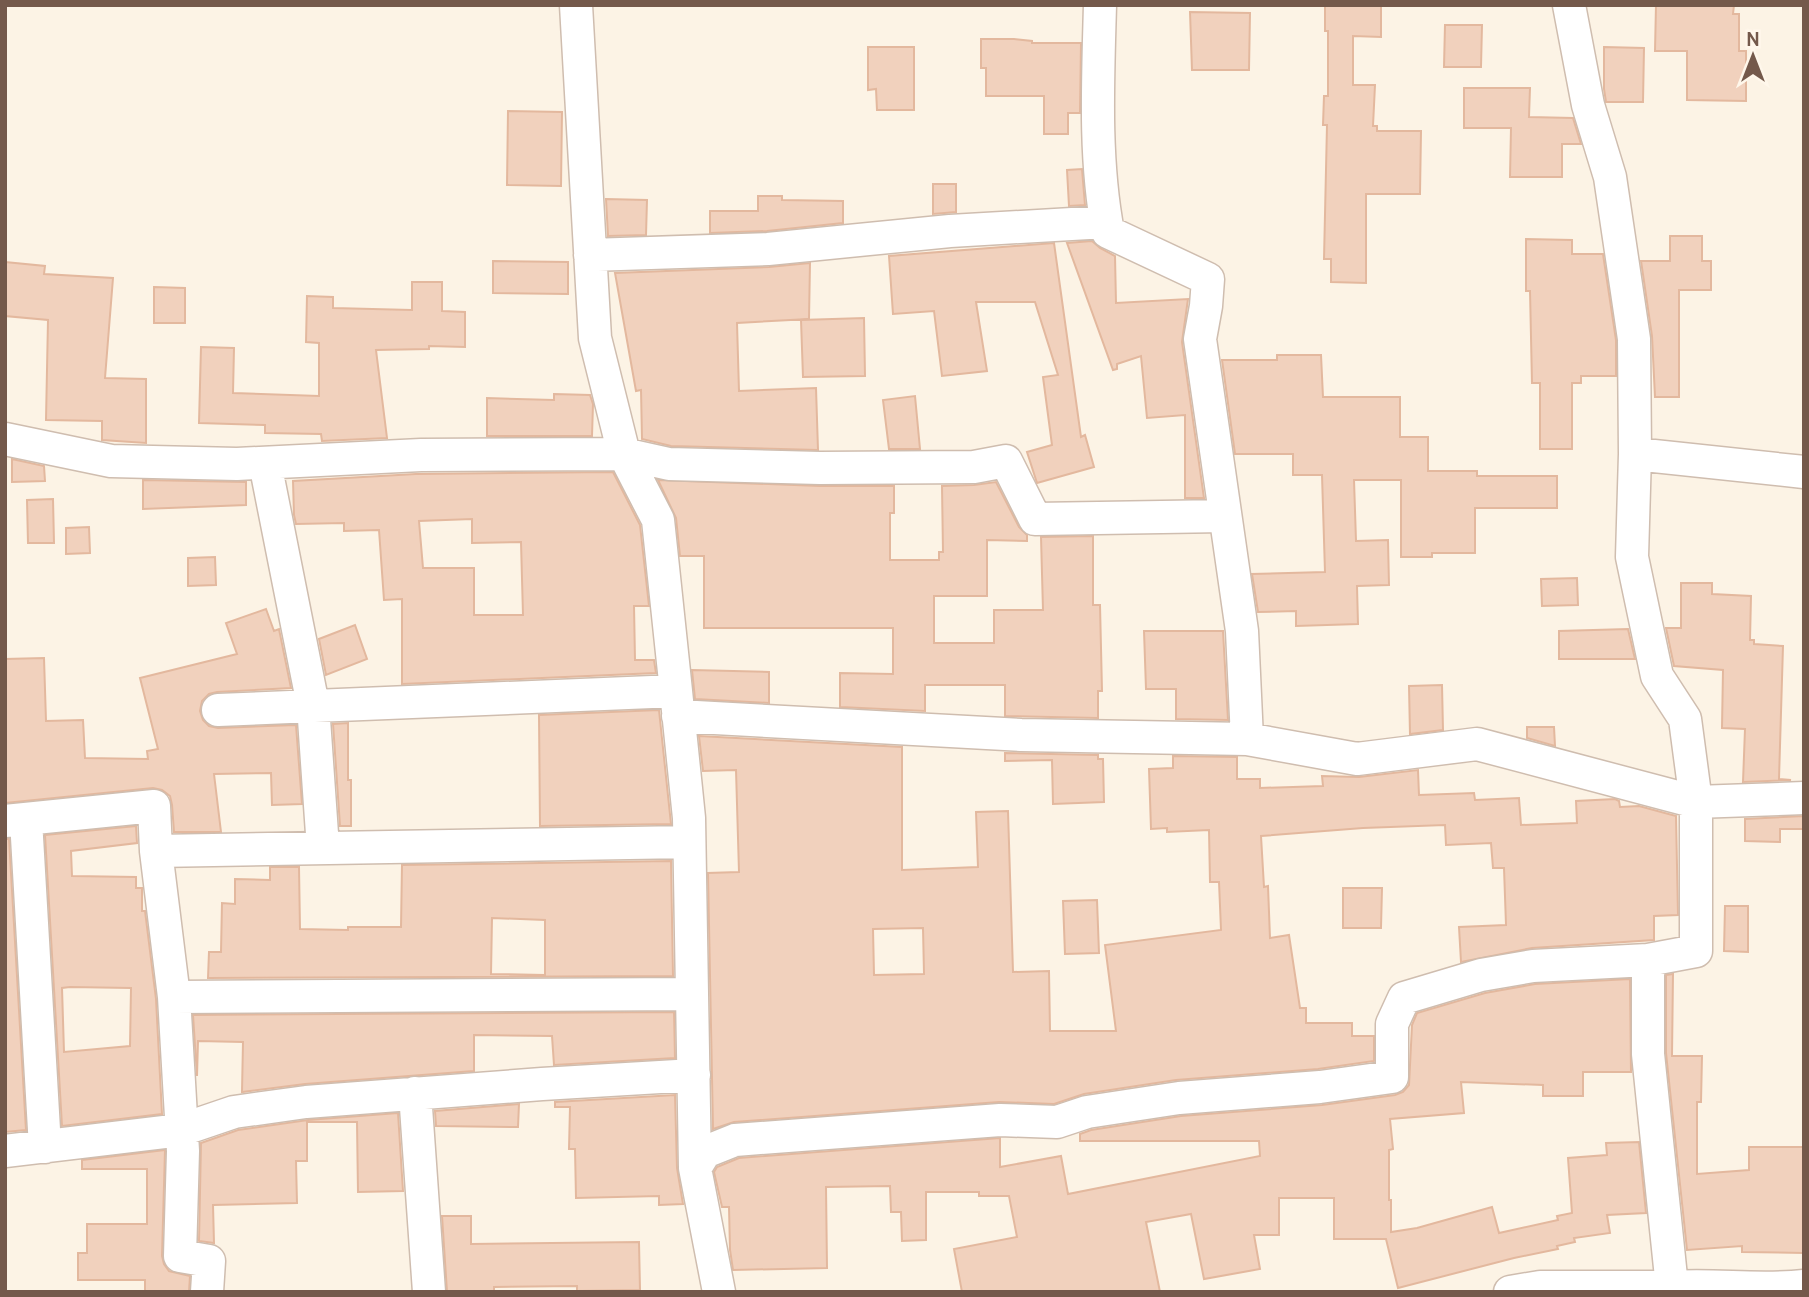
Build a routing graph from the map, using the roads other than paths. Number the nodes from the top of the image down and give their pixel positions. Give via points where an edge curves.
1 (576, 5) edge
2 (1100, 5) edge
3 (1569, 5) edge
4 (1106, 222) junction
5 (590, 255) junction
6 (5, 439) edge
7 (624, 454) junction
8 (1635, 454) junction
9 (265, 463) junction
10 (1804, 472) edge
11 (1225, 516) junction
12 (677, 704) junction
13 (313, 705) junction
14 (218, 710) dead end
15 (1247, 739) junction
16 (1804, 798) edge
17 (1696, 802) junction
18 (15, 820) edge
19 (689, 842) junction
20 (323, 848) junction
21 (156, 851) junction
22 (1648, 960) junction
23 (692, 994) junction
24 (174, 997) junction
25 (694, 1075) junction
26 (415, 1093) junction
27 (181, 1130) junction
28 (45, 1147) junction
29 (5, 1151) edge
30 (695, 1167) junction
31 (1804, 1286) edge
32 (1672, 1287) junction
33 (207, 1292) edge
34 (429, 1292) edge
35 (719, 1292) edge
36 (1510, 1292) edge

1 - 5 street
2 - 4 street via 1098,102
3 - 8 street via 1588,105 1610,177 1634,339
4 - 5 street via 768,249
4 - 11 street via 1108,232 1208,279 1200,339
5 - 7 street via 595,338
6 - 9 street via 111,461
7 - 9 street via 421,454
7 - 11 street via 669,464 820,468 974,467 1006,461 1035,519
7 - 12 street via 658,520
8 - 10 street
8 - 17 street via 1632,557 1657,676 1685,719
9 - 13 street
11 - 15 street via 1242,631
12 - 13 street
12 - 15 street via 1021,735
12 - 19 street
13 - 14 street
13 - 20 street
15 - 17 street via 1357,759 1477,744
16 - 17 street
17 - 22 street via 1696,951
18 - 21 street via 154,806
18 - 28 street
19 - 20 street
19 - 23 street
20 - 21 street
21 - 24 street
22 - 30 street via 1533,966 1481,975 1404,998 1392,1024 1392,1077 1180,1098 1087,1112 1057,1122 1000,1120 734,1140 705,1153
22 - 32 street via 1648,1054
23 - 24 street
23 - 25 street
24 - 27 street
25 - 26 street
25 - 30 street
26 - 27 street via 234,1112
26 - 34 street
27 - 28 street
27 - 33 street via 180,1256 209,1261
28 - 29 street
30 - 35 street
31 - 32 street
32 - 36 street via 1540,1287

